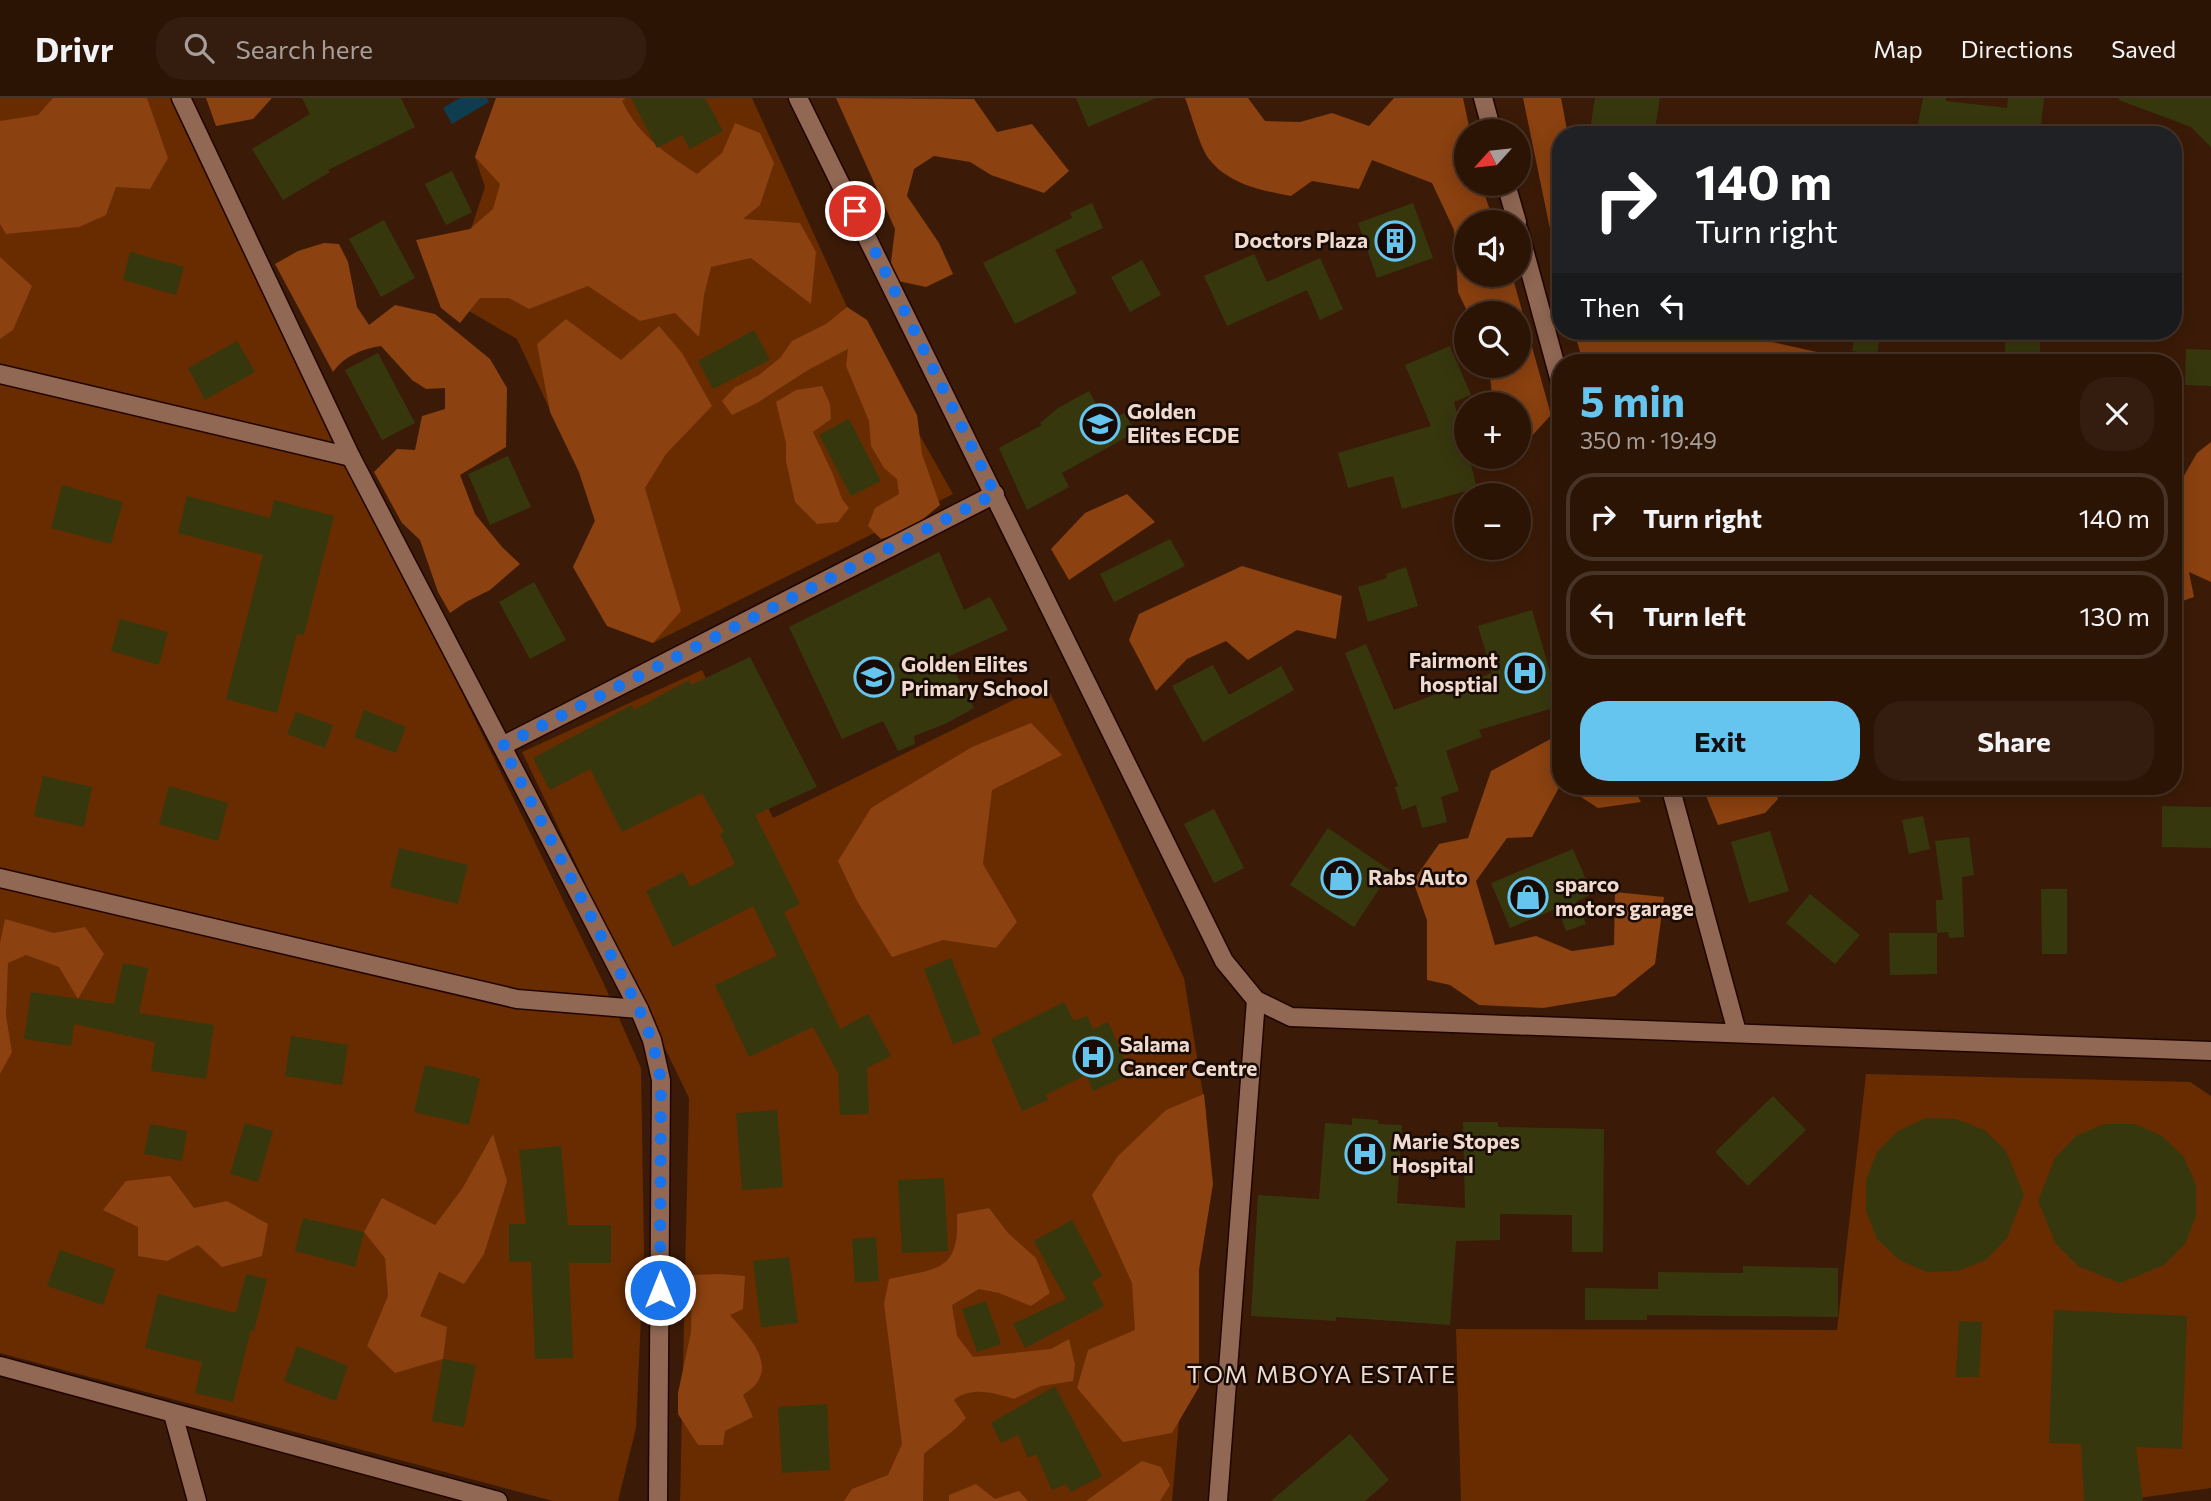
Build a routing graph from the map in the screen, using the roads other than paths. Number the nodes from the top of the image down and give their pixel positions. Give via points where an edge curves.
1 (181, 98) edge
2 (798, 98) edge
3 (1483, 98) edge
4 (1489, 119) edge
5 (1531, 275) edge
6 (1553, 354) edge
7 (0, 374) edge
8 (351, 457) junction
9 (995, 494) junction
10 (502, 746) junction
11 (1672, 795) edge
12 (0, 878) edge
13 (1256, 1000) junction
14 (639, 1009) junction
15 (1737, 1032) junction
16 (2211, 1051) edge
17 (0, 1366) edge
18 (173, 1414) junction
19 (197, 1501) edge
20 (498, 1501) edge
21 (658, 1501) edge
22 (1218, 1501) edge

1 - 8 street
2 - 9 street
3 - 4 street
5 - 6 street
7 - 8 street
8 - 10 street
9 - 10 street
9 - 13 street via 1224,961
10 - 14 street
11 - 15 street
12 - 14 street via 517,999
13 - 15 street via 1291,1017
13 - 22 street
14 - 21 street via 661,1080
15 - 16 street
17 - 18 street
18 - 19 street
18 - 20 street

